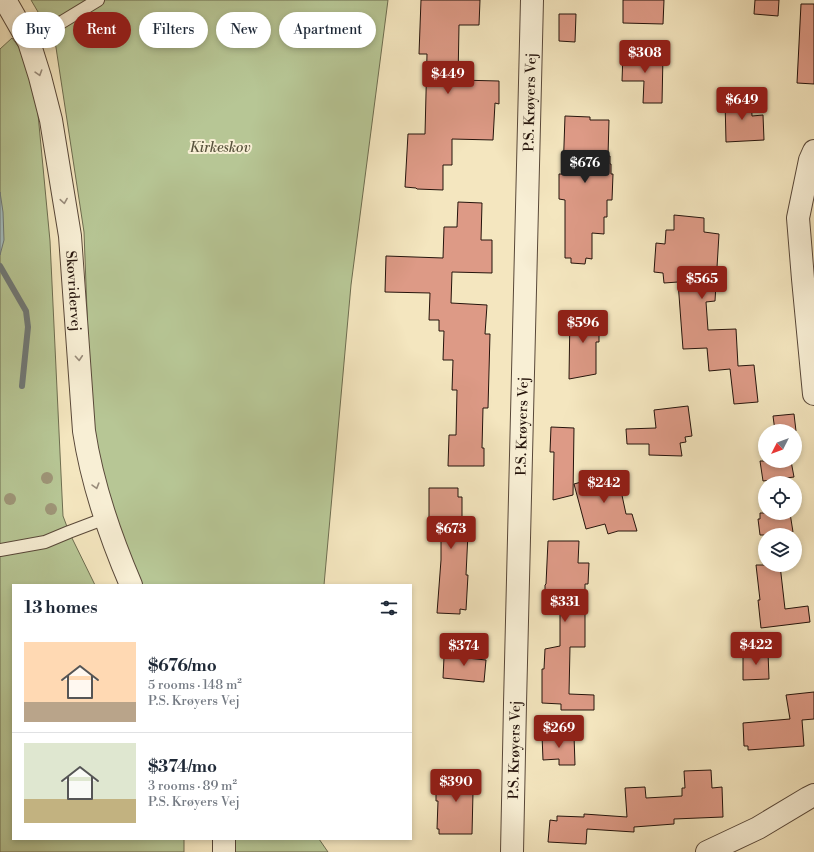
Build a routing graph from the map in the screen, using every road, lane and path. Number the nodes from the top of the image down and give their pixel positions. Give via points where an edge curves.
1 (5, 0) edge
2 (98, 0) edge
3 (532, 0) edge
4 (12, 12) edge
5 (65, 20) edge
6 (31, 48) edge
7 (814, 151) edge
8 (814, 394) edge
9 (106, 518) junction
10 (0, 550) edge
11 (132, 584) edge
12 (814, 796) edge
13 (814, 812) edge
14 (758, 828) junction
15 (224, 840) edge
16 (224, 852) edge
17 (512, 852) edge
18 (707, 852) edge

1 - 4 street, Skovridervej
2 - 5 lane
3 - 17 street, P.S. Krøyers Vej
6 -> 9 street, Skovridervej via 51,120 70,236 87,455
7 - 8 street via 798,218
9 - 10 lane via 45,542
9 - 11 street, Skovridervej
12 - 14 street
13 - 14 street
14 - 18 street
15 - 16 street

